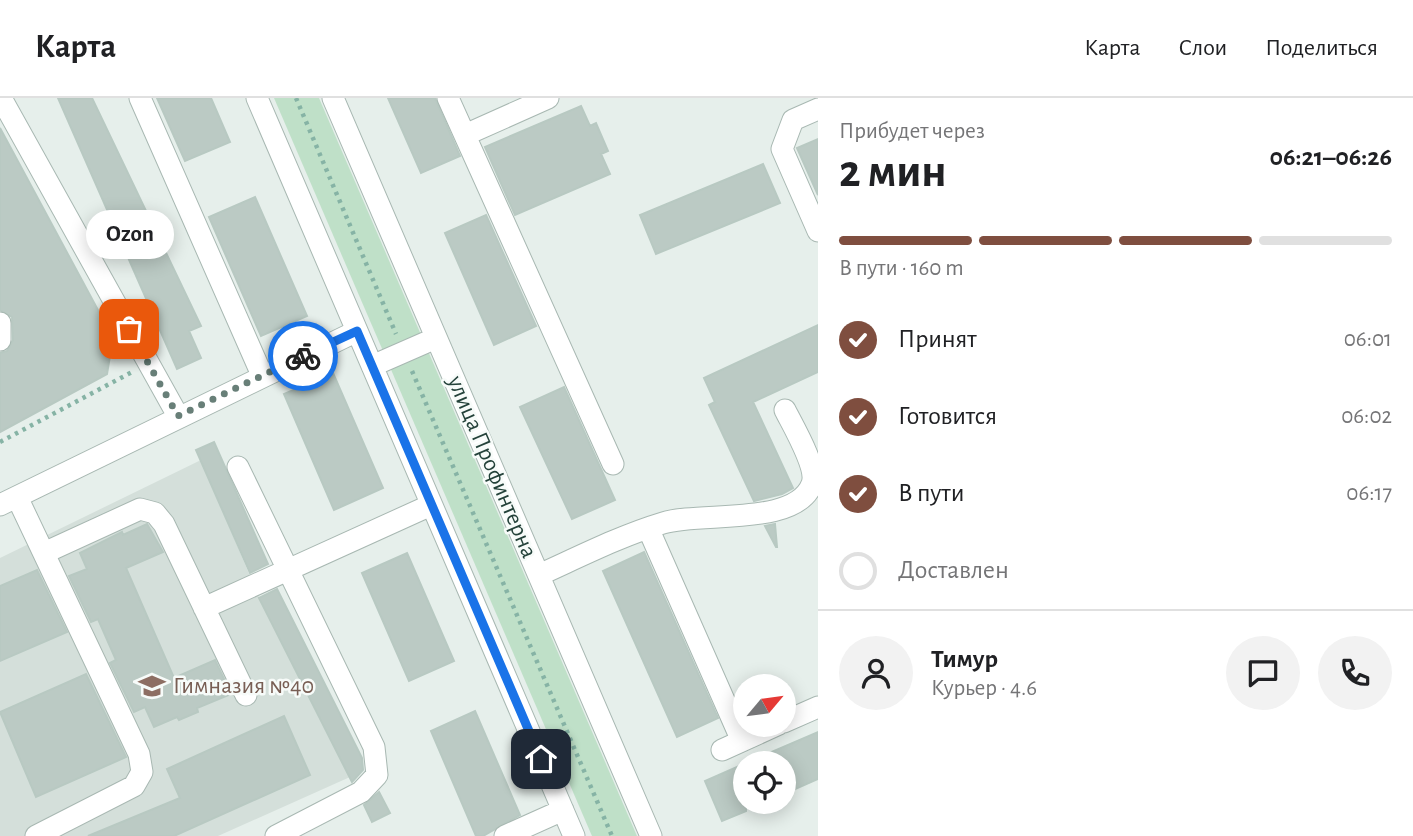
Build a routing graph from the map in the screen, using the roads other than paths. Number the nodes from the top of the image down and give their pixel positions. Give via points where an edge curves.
1 (1, 98) edge
2 (140, 98) edge
3 (257, 98) edge
4 (333, 98) edge
5 (448, 98) edge
6 (548, 98) edge
7 (818, 109) edge
8 (465, 135) junction
9 (818, 231) edge
10 (0, 323) edge
11 (357, 331) junction
12 (436, 338) junction
13 (0, 340) edge
14 (372, 366) junction
15 (262, 375) junction
16 (785, 410) dead end
17 (178, 416) junction
18 (613, 464) dead end
19 (238, 467) dead end
20 (8, 501) edge
21 (431, 505) junction
22 (648, 528) junction
23 (44, 553) junction
24 (288, 570) junction
25 (539, 575) junction
26 (204, 608) junction
27 (246, 695) dead end
28 (818, 707) edge
29 (796, 717) edge
30 (751, 737) edge
31 (742, 741) junction
32 (722, 750) dead end
33 (563, 810) junction
34 (36, 836) edge
35 (276, 836) edge
36 (505, 836) edge
37 (574, 836) edge
38 (651, 836) edge

1 - 17 street
2 - 15 street
3 - 11 street
4 - 12 street, улица Профинтерна
5 - 8 street
6 - 8 street
7 - 9 street via 793,120 782,149
8 - 18 street
10 - 13 street
11 - 14 street
11 - 15 street
12 - 14 street
12 - 25 street, улица Профинтерна
14 - 21 street
15 - 17 street
16 - 22 street via 814,472 812,485 798,501 772,514 690,517
17 - 20 street
19 - 24 street
20 - 23 street
21 - 24 street
21 - 33 street
22 - 25 street
22 - 31 street
23 - 26 street via 141,509 155,513
23 - 34 street via 139,754 142,772 134,786
24 - 26 street
24 - 35 street via 378,763 377,775 360,792
25 - 38 street, улица Профинтерна
26 - 27 street
28 - 29 street
30 - 31 street
31 - 32 street
33 - 36 street
33 - 37 street

